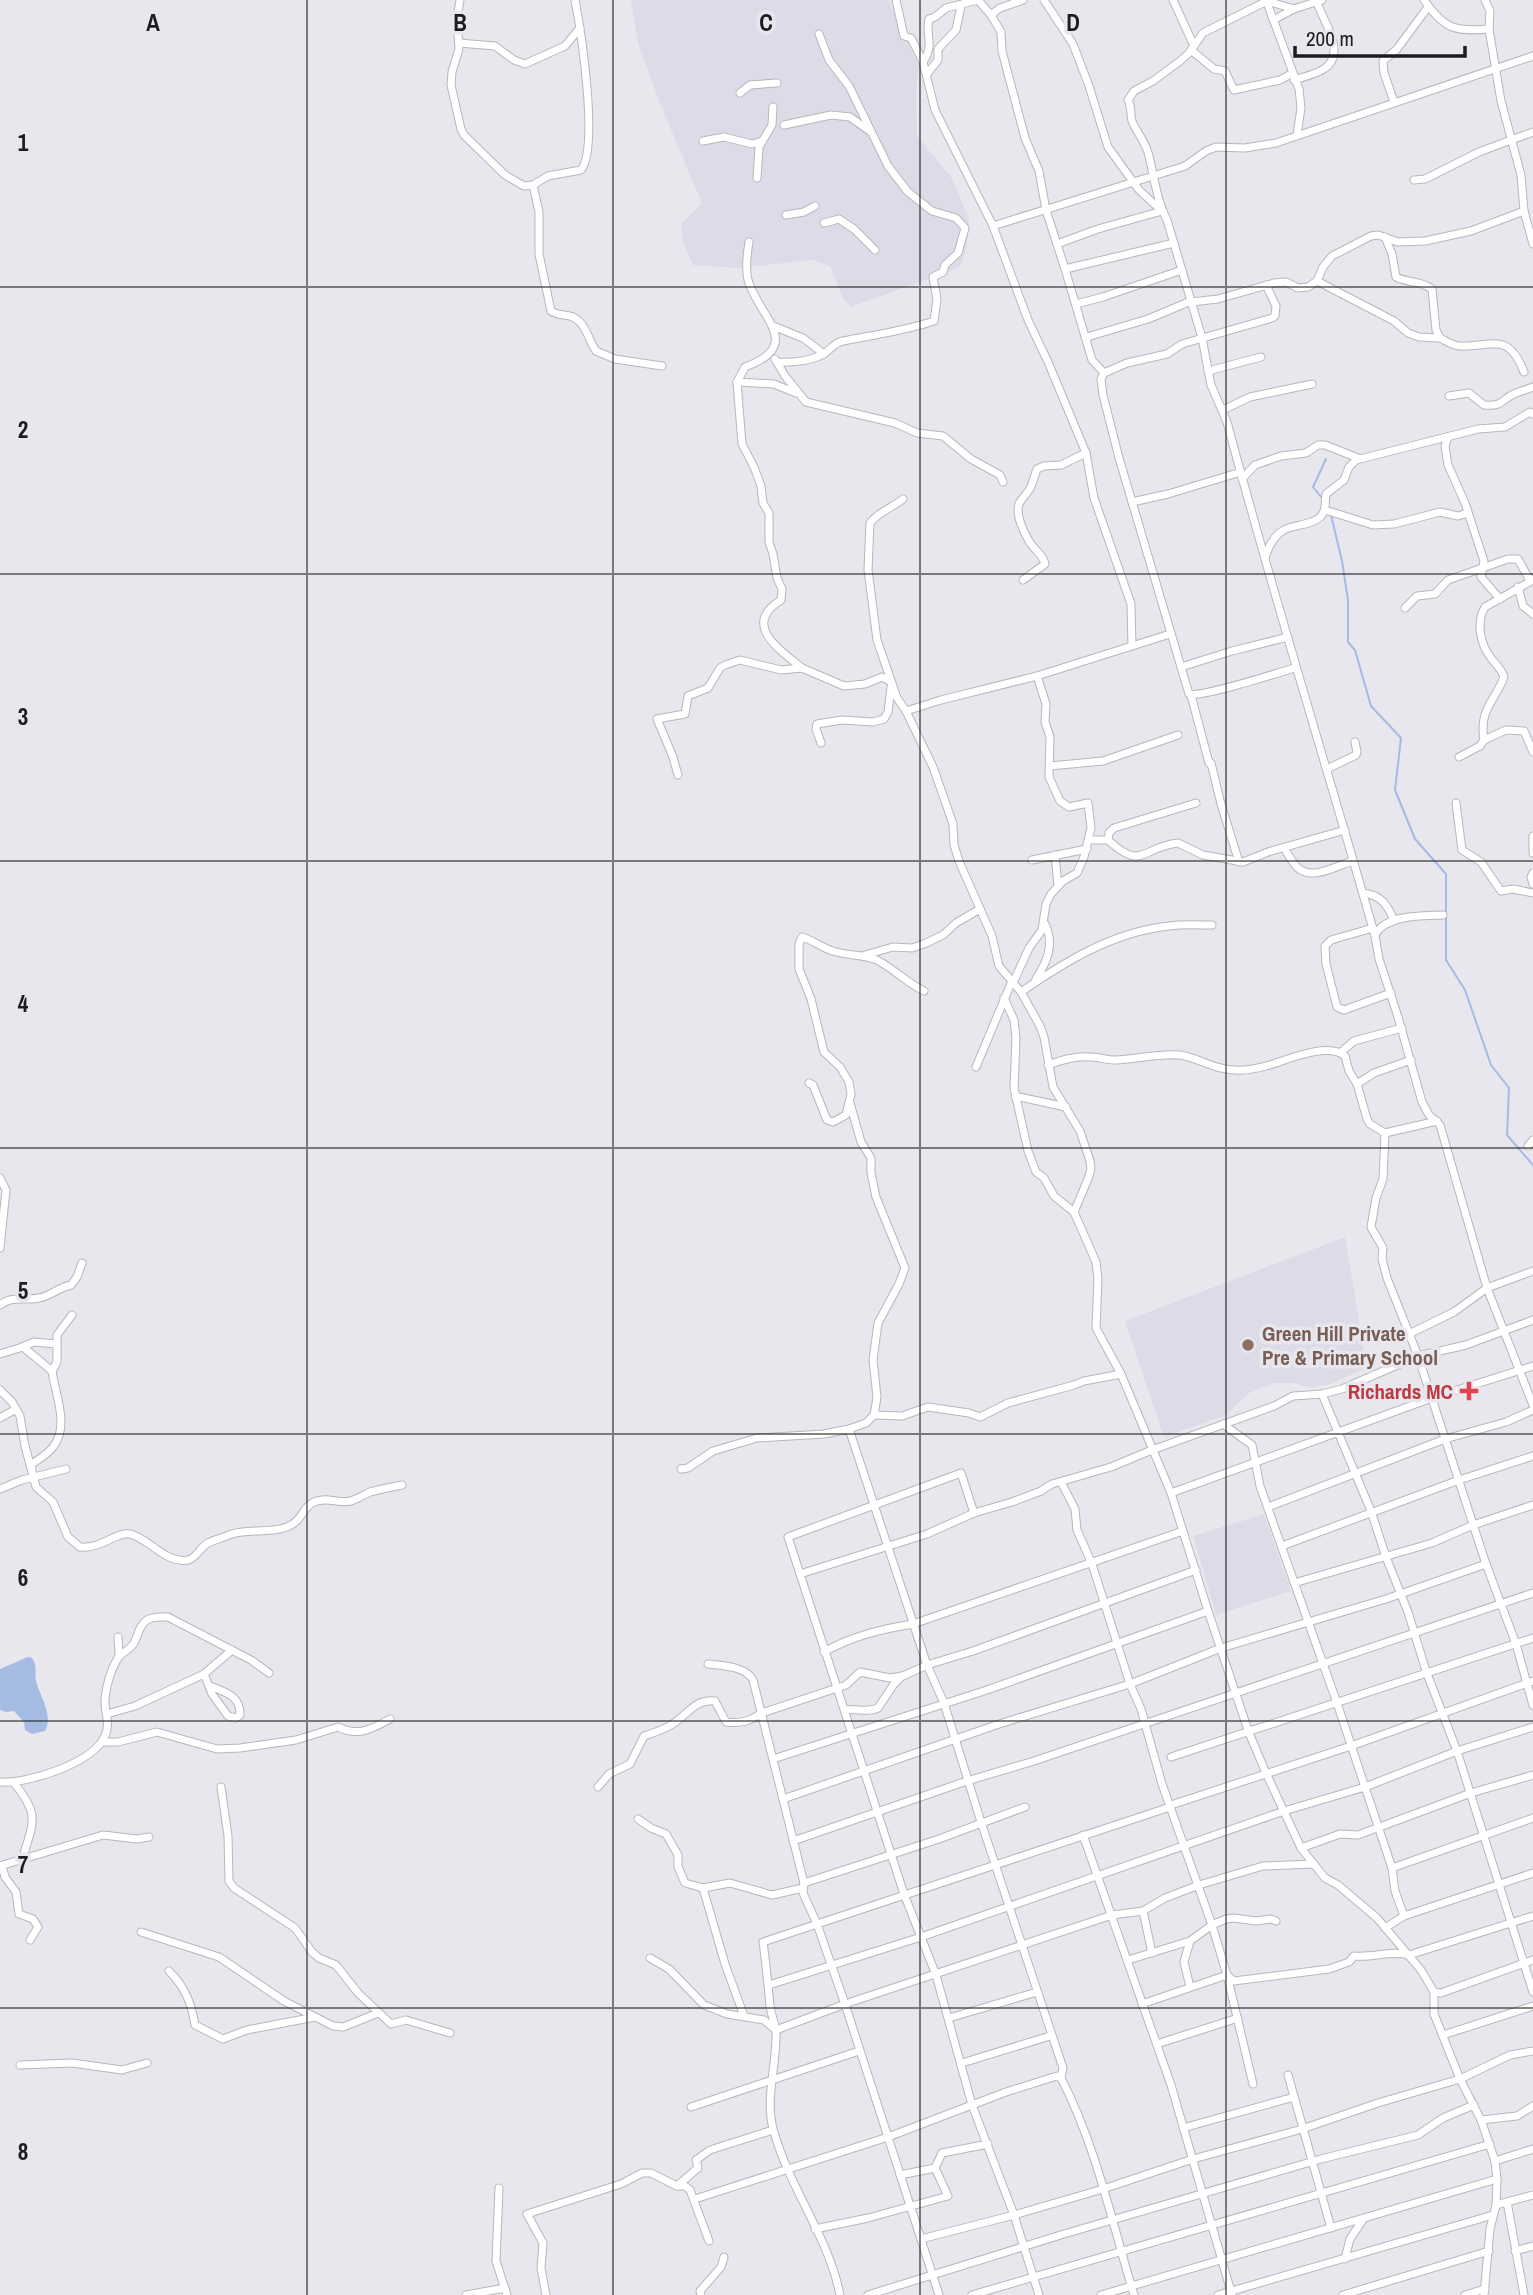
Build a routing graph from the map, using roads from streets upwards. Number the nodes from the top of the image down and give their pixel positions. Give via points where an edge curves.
1 (460, 0) edge
2 (575, 0) edge
3 (896, 0) edge
4 (978, 0) edge
5 (1023, 0) edge
6 (1044, 0) edge
7 (1172, 0) edge
8 (1266, 0) edge
9 (1485, 0) edge
10 (1320, 1) edge
11 (1426, 4) edge
12 (961, 6) junction
13 (1294, 9) junction
14 (991, 15) junction
15 (1273, 20) junction
16 (580, 28) junction
17 (1489, 29) junction
18 (819, 34) dead end
19 (459, 43) junction
20 (1193, 48) junction
21 (1533, 56) edge
22 (923, 62) junction
23 (1496, 67) junction
24 (927, 74) junction
25 (1293, 77) junction
26 (777, 83) dead end
27 (740, 93) dead end
28 (1394, 102) junction
29 (773, 107) dead end
30 (784, 125) dead end
31 (872, 132) junction
32 (1533, 132) edge
33 (1297, 135) junction
34 (1511, 139) junction
35 (704, 141) dead end
36 (762, 141) junction
37 (1152, 176) junction
38 (757, 178) dead end
39 (1414, 180) dead end
40 (1133, 183) junction
41 (533, 186) junction
42 (815, 206) dead end
43 (1046, 210) junction
44 (1524, 211) junction
45 (786, 215) dead end
46 (1164, 215) junction
47 (824, 223) dead end
48 (993, 226) junction
49 (1385, 237) junction
50 (749, 242) dead end
51 (1174, 243) junction
52 (1057, 244) junction
53 (1533, 244) edge
54 (875, 250) dead end
55 (1065, 270) junction
56 (1182, 270) junction
57 (1317, 281) junction
58 (1266, 285) junction
59 (1191, 302) junction
60 (1076, 304) junction
61 (773, 326) junction
62 (1087, 337) junction
63 (1202, 338) junction
64 (1440, 338) junction
65 (771, 354) junction
66 (824, 354) junction
67 (1261, 357) dead end
68 (777, 362) junction
69 (662, 366) dead end
70 (1208, 371) junction
71 (1524, 372) dead end
72 (1104, 373) junction
73 (737, 382) junction
74 (1312, 384) dead end
75 (1533, 387) edge
76 (800, 395) junction
77 (1449, 396) dead end
78 (1223, 410) junction
79 (1533, 414) edge
80 (1448, 437) junction
81 (1086, 453) junction
82 (1359, 458) junction
83 (1241, 475) junction
84 (1003, 482) dead end
85 (903, 499) dead end
86 (1132, 502) junction
87 (1325, 510) junction
88 (1468, 513) junction
89 (1265, 558) junction
90 (1483, 568) junction
91 (1533, 579) edge
92 (1023, 580) dead end
93 (1518, 587) junction
94 (1500, 598) junction
95 (1405, 608) dead end
96 (1533, 614) edge
97 (1170, 634) junction
98 (1288, 637) junction
99 (1132, 646) junction
100 (1181, 667) junction
101 (802, 668) junction
102 (1295, 668) junction
103 (1037, 676) junction
104 (892, 682) junction
105 (1191, 695) junction
106 (906, 711) junction
107 (1178, 736) dead end
108 (1530, 737) edge
109 (1484, 740) junction
110 (1355, 742) dead end
111 (821, 743) dead end
112 (1533, 752) edge
113 (1459, 757) dead end
114 (1050, 766) junction
115 (1327, 769) junction
116 (678, 775) dead end
117 (1196, 803) dead end
118 (1456, 803) dead end
119 (1345, 830) junction
120 (1533, 836) edge
121 (1090, 840) junction
122 (1108, 840) junction
123 (1284, 848) junction
124 (1087, 849) junction
125 (1533, 853) edge
126 (1055, 855) junction
127 (1032, 860) dead end
128 (1353, 860) junction
129 (1239, 862) junction
130 (1533, 873) edge
131 (1533, 884) edge
132 (1059, 886) junction
133 (1363, 893) junction
134 (1533, 893) edge
135 (980, 909) junction
136 (1443, 915) dead end
137 (1394, 921) junction
138 (1045, 924) junction
139 (1212, 925) dead end
140 (1374, 932) junction
141 (865, 955) junction
142 (1012, 982) junction
143 (1034, 983) junction
144 (924, 991) dead end
145 (1021, 992) junction
146 (1391, 993) junction
147 (1004, 998) junction
148 (1402, 1028) junction
149 (1341, 1052) junction
150 (1411, 1060) junction
151 (1048, 1065) junction
152 (976, 1067) dead end
153 (809, 1083) dead end
154 (1357, 1084) junction
155 (1015, 1096) junction
156 (848, 1097) junction
157 (1066, 1107) junction
158 (1437, 1121) junction
159 (1385, 1133) junction
160 (0, 1178) edge
161 (1074, 1212) junction
162 (0, 1248) edge
163 (82, 1263) dead end
164 (1533, 1271) edge
165 (1487, 1289) junction
166 (0, 1305) edge
167 (72, 1315) dead end
168 (1533, 1320) edge
169 (1506, 1331) junction
170 (1409, 1334) junction
171 (56, 1344) junction
172 (22, 1347) junction
173 (0, 1354) edge
174 (1418, 1356) junction
175 (1533, 1366) edge
176 (52, 1371) junction
177 (1520, 1371) junction
178 (1121, 1374) junction
179 (0, 1390) edge
180 (1322, 1394) junction
181 (1432, 1398) junction
182 (1533, 1408) edge
183 (16, 1409) junction
184 (874, 1415) junction
185 (0, 1418) edge
186 (1223, 1424) junction
187 (849, 1429) junction
188 (1339, 1431) junction
189 (1446, 1440) junction
190 (1152, 1450) junction
191 (1533, 1456) edge
192 (1255, 1462) junction
193 (66, 1469) dead end
194 (681, 1469) dead end
195 (33, 1476) junction
196 (1459, 1480) junction
197 (1061, 1482) junction
198 (402, 1485) dead end
199 (0, 1489) edge
200 (1171, 1493) junction
201 (1533, 1505) edge
202 (874, 1506) junction
203 (1268, 1507) junction
204 (1371, 1511) junction
205 (974, 1513) junction
206 (1473, 1524) junction
207 (1183, 1531) junction
208 (887, 1545) junction
209 (1282, 1546) junction
210 (1386, 1557) junction
211 (1092, 1564) junction
212 (1486, 1564) junction
213 (1196, 1570) junction
214 (800, 1574) junction
215 (1294, 1583) junction
216 (1533, 1592) edge
217 (1400, 1593) junction
218 (1500, 1605) junction
219 (1208, 1611) junction
220 (1307, 1623) junction
221 (913, 1624) junction
222 (1414, 1632) junction
223 (118, 1637) dead end
224 (1533, 1638) edge
225 (1516, 1644) junction
226 (1221, 1648) junction
227 (232, 1650) junction
228 (824, 1652) junction
229 (119, 1656) junction
230 (1321, 1662) junction
231 (708, 1664) dead end
232 (927, 1665) junction
233 (1426, 1671) junction
234 (269, 1673) dead end
235 (204, 1674) junction
236 (903, 1676) junction
237 (1529, 1682) edge
238 (1130, 1684) junction
239 (210, 1686) junction
240 (837, 1688) junction
241 (1237, 1692) junction
242 (944, 1703) junction
243 (1337, 1703) junction
244 (1533, 1705) edge
245 (845, 1710) junction
246 (762, 1713) junction
247 (1442, 1713) junction
248 (107, 1714) junction
249 (390, 1719) dead end
250 (1533, 1727) edge
251 (852, 1732) junction
252 (1249, 1733) junction
253 (102, 1741) junction
254 (955, 1742) junction
255 (1351, 1746) junction
256 (1457, 1751) junction
257 (1171, 1757) dead end
258 (773, 1759) junction
259 (865, 1771) junction
260 (1266, 1773) junction
261 (1533, 1775) edge
262 (967, 1781) junction
263 (0, 1782) edge
264 (15, 1783) junction
265 (221, 1787) dead end
266 (598, 1787) dead end
267 (1364, 1787) junction
268 (1471, 1793) junction
269 (783, 1799) junction
270 (1172, 1805) junction
271 (1025, 1807) dead end
272 (1284, 1811) junction
273 (878, 1812) junction
274 (1533, 1818) edge
275 (638, 1819) dead end
276 (981, 1822) junction
277 (1378, 1828) junction
278 (1083, 1835) junction
279 (1485, 1836) junction
280 (149, 1837) dead end
281 (793, 1842) junction
282 (1185, 1846) junction
283 (1301, 1849) junction
284 (892, 1855) junction
285 (22, 1860) junction
286 (1314, 1864) junction
287 (996, 1866) junction
288 (1392, 1868) junction
289 (1, 1869) edge
290 (1533, 1873) edge
291 (1099, 1875) junction
292 (1497, 1884) junction
293 (1199, 1885) junction
294 (803, 1886) junction
295 (703, 1888) junction
296 (904, 1894) junction
297 (1009, 1905) junction
298 (1143, 1911) junction
299 (1112, 1915) junction
300 (1404, 1916) junction
301 (1533, 1916) edge
302 (1276, 1921) dead end
303 (817, 1924) junction
304 (1212, 1924) junction
305 (1511, 1924) junction
306 (1385, 1928) junction
307 (141, 1932) dead end
308 (921, 1937) junction
309 (30, 1940) dead end
310 (1190, 1941) junction
311 (1022, 1945) junction
312 (1152, 1953) junction
313 (1409, 1955) junction
314 (650, 1958) dead end
315 (1128, 1960) junction
316 (1533, 1960) edge
317 (1525, 1963) junction
318 (832, 1965) junction
319 (169, 1971) dead end
320 (936, 1975) junction
321 (1227, 1975) junction
322 (769, 1985) junction
323 (1190, 1987) junction
324 (1037, 1992) junction
325 (1434, 1992) junction
326 (1533, 1992) edge
327 (845, 2004) junction
328 (1142, 2004) junction
329 (1533, 2006) edge
330 (378, 2013) junction
331 (744, 2016) junction
332 (315, 2017) junction
333 (949, 2018) junction
334 (1238, 2018) junction
335 (776, 2030) junction
336 (450, 2033) dead end
337 (1443, 2035) junction
338 (1050, 2036) junction
339 (1157, 2044) junction
340 (859, 2051) junction
341 (1533, 2051) edge
342 (147, 2063) dead end
343 (962, 2063) junction
344 (20, 2065) dead end
345 (1288, 2075) dead end
346 (1061, 2078) junction
347 (1460, 2079) junction
348 (774, 2080) junction
349 (1253, 2084) dead end
350 (1294, 2097) junction
351 (972, 2105) junction
352 (1474, 2105) junction
353 (1533, 2106) edge
354 (691, 2107) dead end
355 (1481, 2120) junction
356 (1183, 2128) junction
357 (1302, 2129) junction
358 (773, 2130) junction
359 (888, 2137) junction
360 (988, 2144) junction
361 (1490, 2144) junction
362 (1533, 2149) edge
363 (1193, 2159) junction
364 (1494, 2161) junction
365 (935, 2168) junction
366 (786, 2170) junction
367 (900, 2175) junction
368 (1497, 2179) junction
369 (677, 2186) junction
370 (499, 2188) dead end
371 (1103, 2189) junction
372 (1204, 2194) junction
373 (1321, 2194) junction
374 (1533, 2195) edge
375 (695, 2199) junction
376 (1507, 2202) junction
377 (910, 2205) junction
378 (1496, 2205) junction
379 (1014, 2215) junction
380 (1493, 2215) junction
381 (1365, 2217) junction
382 (1113, 2219) junction
383 (1212, 2225) junction
384 (1331, 2228) junction
385 (815, 2229) junction
386 (921, 2239) junction
387 (709, 2241) dead end
388 (1024, 2246) junction
389 (1533, 2246) edge
390 (1489, 2251) junction
391 (1515, 2251) junction
392 (1121, 2252) junction
393 (724, 2257) dead end
394 (1345, 2259) junction
395 (1222, 2261) junction
396 (932, 2275) junction
397 (1034, 2279) junction
398 (1131, 2286) junction
399 (506, 2292) edge
400 (1485, 2292) edge
401 (1232, 2293) edge
402 (1352, 2294) edge
403 (466, 2295) edge
404 (546, 2295) edge
405 (701, 2295) edge
406 (840, 2295) edge
407 (868, 2295) edge
408 (939, 2295) edge
409 (972, 2295) edge
410 (1038, 2295) edge
411 (1101, 2295) edge
412 (1134, 2295) edge
413 (1218, 2295) edge
414 (1343, 2295) edge
415 (1465, 2295) edge
416 (1524, 2295) edge

1 - 19 street
2 - 16 street
3 - 22 street via 904,36 911,38
4 - 12 street
4 - 14 street
5 - 14 street
6 - 40 street via 1073,44 1108,147
7 - 20 street
8 - 13 street
8 - 15 street
8 - 20 street via 1208,29
9 - 17 street via 1490,10
10 - 13 street
10 - 25 street via 1332,37 1332,58 1321,70
11 - 17 street via 1451,29
11 - 28 street via 1397,49 1383,61
12 - 22 street via 946,8 929,19 930,46
12 - 24 street via 956,30 938,49 938,61
13 - 15 street
14 - 43 street via 1001,32 1002,51 1025,138 1039,171
15 - 25 street
16 - 19 street via 565,46 525,64 495,47
16 - 41 street via 588,117 586,159 580,170 548,176
17 - 23 street
18 - 31 street via 829,60 849,86
19 - 41 street via 451,85 464,135 505,175 518,184
20 - 25 street via 1214,69 1225,71 1234,90
20 - 37 street via 1128,97
21 - 23 street
22 - 24 street
23 - 28 street
23 - 34 street
24 - 48 street via 935,110
25 - 33 street via 1301,108
26 - 27 street via 750,85
28 - 33 street
29 - 36 street via 772,125
30 - 31 street via 841,116
31 - 66 street via 888,166 908,192 932,211 956,218 965,228 957,253 943,272 933,277 934,321 844,341
32 - 34 street
33 - 37 street via 1245,148 1216,147 1185,166
34 - 39 street
34 - 44 street
35 - 36 street via 724,137 752,144
36 - 38 street
37 - 40 street
37 - 46 street
40 - 43 street
40 - 46 street
41 - 69 street via 539,212 539,254 551,311 578,321 596,351 615,359
42 - 45 street
43 - 48 street
43 - 52 street
44 - 49 street via 1471,232 1432,240 1398,242
44 - 53 street
46 - 51 street
46 - 52 street via 1098,229
47 - 54 street via 839,219
48 - 81 street
49 - 57 street via 1371,236 1332,256
49 - 64 street via 1396,277 1432,289
50 - 61 street via 748,279
51 - 55 street
51 - 56 street
52 - 55 street
55 - 60 street
56 - 59 street
56 - 60 street
57 - 58 street via 1303,288 1286,282
57 - 64 street via 1408,333
58 - 59 street
58 - 63 street via 1276,306 1275,316
59 - 62 street
59 - 63 street
60 - 62 street
61 - 65 street
61 - 66 street via 803,338
62 - 72 street via 1092,360
63 - 70 street
63 - 72 street
64 - 71 street via 1458,346 1499,344 1513,352
65 - 68 street
65 - 73 street via 745,367
66 - 68 street
67 - 70 street
68 - 76 street
70 - 78 street
72 - 86 street via 1103,395
73 - 76 street via 774,384
73 - 101 street via 742,444 769,513 769,542 782,589 781,600 769,608 764,619 765,631 769,641
74 - 78 street via 1251,397
75 - 77 street via 1499,405 1483,405 1469,393
76 - 84 street via 809,403 943,436 1000,475
78 - 83 street
79 - 80 street via 1504,426
80 - 82 street
80 - 88 street via 1448,465
81 - 92 street via 1061,465 1037,469 1018,507 1029,542 1045,564
81 - 99 street via 1094,498 1131,604
82 - 83 street via 1318,445 1306,453 1255,465
82 - 87 street via 1351,463 1344,480 1326,494
83 - 86 street
83 - 89 street
85 - 104 street via 875,517 868,540 869,595 877,640
86 - 97 street
87 - 88 street via 1373,525 1440,512
87 - 89 street via 1316,520 1283,530
88 - 90 street
89 - 98 street
90 - 91 street via 1518,559
90 - 94 street via 1481,577
90 - 95 street via 1448,580 1435,594 1417,596
91 - 93 street
93 - 94 street
93 - 96 street via 1523,606
94 - 109 street via 1485,607 1480,620 1486,649 1504,677 1488,703 1482,724
97 - 99 street
97 - 100 street
98 - 100 street
98 - 102 street
99 - 103 street
100 - 105 street
101 - 104 street via 844,686 882,677
101 - 116 street via 781,670 731,662 720,668 708,688 688,696 685,714 657,719
102 - 105 street
102 - 115 street
103 - 106 street
103 - 114 street via 1046,704
104 - 106 street
104 - 111 street via 884,719 817,724
105 - 129 street
106 - 135 street via 933,767 951,818 959,861
107 - 114 street via 1103,761
108 - 109 street via 1516,729
108 - 112 street
109 - 113 street
110 - 115 street via 1356,755
114 - 121 street via 1049,777 1060,801 1069,807 1088,803
115 - 119 street
117 - 122 street via 1114,828
118 - 134 street via 1462,850 1481,862 1501,891
119 - 123 street
119 - 128 street
120 - 125 street
121 - 122 street
121 - 124 street
122 - 129 street via 1134,857 1178,843 1203,855
123 - 128 street via 1306,873
123 - 129 street
124 - 126 street
124 - 132 street via 1077,873
126 - 127 street
126 - 132 street
128 - 133 street
130 - 131 street
132 - 138 street via 1046,904
133 - 137 street via 1383,900
133 - 140 street
135 - 141 street via 924,944
135 - 142 street via 999,966
136 - 137 street
137 - 140 street
138 - 142 street
138 - 143 street via 1049,932 1046,964
139 - 143 street via 1168,926 1112,940 1079,954
140 - 146 street
140 - 146 street via 1331,940 1325,946 1337,1007 1344,1010
141 - 144 street via 898,971
141 - 156 street via 830,951 802,937 799,944 799,969 824,1052 845,1072
142 - 145 street
142 - 147 street
143 - 145 street
145 - 151 street via 1044,1037
146 - 148 street
147 - 152 street
147 - 155 street via 1014,1020
148 - 149 street via 1354,1041
148 - 150 street
149 - 151 street via 1324,1050 1237,1071 1166,1054 1116,1060 1073,1057
149 - 154 street
150 - 154 street
150 - 158 street via 1422,1102
151 - 157 street via 1053,1087
153 - 156 street via 830,1122 846,1115
154 - 159 street via 1367,1119
155 - 157 street
155 - 161 street via 1036,1172
156 - 184 street via 861,1142 871,1158 876,1197 905,1268 878,1323
157 - 161 street via 1080,1131 1091,1170
158 - 159 street
158 - 165 street
159 - 170 street via 1382,1179 1371,1227
160 - 162 street via 6,1190
161 - 178 street via 1096,1262 1096,1328
163 - 166 street via 71,1285 40,1298 6,1300
164 - 165 street
165 - 169 street
165 - 170 street
167 - 171 street
168 - 169 street
169 - 174 street
169 - 177 street
170 - 174 street
171 - 172 street via 34,1342
171 - 176 street via 57,1362
172 - 173 street
172 - 176 street
174 - 180 street
174 - 181 street
175 - 177 street
176 - 195 street via 59,1431 52,1449 31,1465
177 - 181 street
177 - 182 street
178 - 184 street via 1008,1403 980,1417 928,1407 902,1416
178 - 190 street
179 - 183 street
180 - 186 street via 1293,1396
180 - 188 street
181 - 188 street
181 - 189 street
182 - 189 street via 1506,1422
183 - 185 street
183 - 195 street
184 - 187 street
186 - 190 street
186 - 192 street via 1252,1445
187 - 194 street via 757,1438 713,1451
187 - 202 street
188 - 192 street
188 - 204 street
189 - 196 street
189 - 203 street
190 - 197 street
190 - 200 street
191 - 196 street
192 - 200 street
192 - 203 street
193 - 195 street
195 - 198 street via 39,1492 55,1506 68,1537 80,1547 96,1547 129,1533 154,1549 187,1560 208,1543 233,1534 290,1525 316,1501 350,1501
195 - 199 street
196 - 204 street
196 - 206 street
197 - 205 street
197 - 211 street
200 - 207 street
201 - 206 street
202 - 205 street via 961,1473
202 - 208 street
202 - 214 street via 788,1537
203 - 209 street
204 - 209 street
204 - 210 street
205 - 208 street via 928,1534
206 - 210 street
206 - 212 street
207 - 211 street
207 - 213 street
208 - 214 street
208 - 221 street
209 - 215 street
210 - 215 street
210 - 217 street
211 - 221 street
211 - 238 street
212 - 217 street
212 - 218 street
213 - 219 street
213 - 232 street
214 - 228 street
215 - 220 street
216 - 218 street
217 - 220 street
217 - 222 street
218 - 222 street
218 - 225 street
219 - 226 street
219 - 242 street
220 - 226 street
220 - 230 street
221 - 228 street via 867,1634
221 - 232 street
222 - 230 street
222 - 233 street
223 - 229 street
224 - 225 street
225 - 233 street
225 - 237 street
226 - 238 street
226 - 241 street
227 - 229 street via 158,1616 146,1620 130,1649
227 - 234 street
227 - 235 street
228 - 240 street
229 - 248 street via 104,1701
230 - 241 street
230 - 243 street
231 - 246 street via 751,1675
232 - 236 street
232 - 242 street
233 - 243 street
233 - 247 street
235 - 239 street
235 - 248 street
236 - 240 street via 860,1671
236 - 245 street via 878,1708
237 - 244 street
237 - 247 street
238 - 254 street
238 - 270 street
239 - 239 street via 228,1716 240,1715 233,1696
240 - 245 street
240 - 246 street
241 - 252 street
241 - 262 street
242 - 251 street
242 - 254 street
243 - 252 street
243 - 255 street
245 - 251 street
246 - 258 street
246 - 266 street via 753,1720 726,1722 715,1701 705,1700 674,1724 644,1736 631,1764 609,1774
247 - 255 street
247 - 256 street
248 - 253 street via 109,1726
249 - 253 street via 366,1732 338,1727 296,1740 240,1748 218,1749 157,1732 118,1742
250 - 256 street
251 - 258 street
251 - 259 street
252 - 257 street
252 - 260 street
253 - 264 street via 75,1761
254 - 259 street
254 - 262 street
255 - 260 street
255 - 267 street
256 - 267 street
256 - 268 street
258 - 269 street
259 - 269 street
259 - 273 street
260 - 270 street
260 - 272 street
261 - 268 street
262 - 273 street
262 - 276 street
263 - 264 street
264 - 285 street via 33,1812
265 - 330 street via 231,1885 296,1928 312,1952 336,1965
267 - 272 street
267 - 277 street
268 - 277 street
268 - 279 street
269 - 281 street
270 - 278 street
270 - 282 street
271 - 276 street
272 - 282 street
272 - 283 street
273 - 281 street
273 - 284 street
274 - 279 street
275 - 295 street via 666,1834 678,1855 682,1880
276 - 284 street
276 - 287 street
277 - 283 street via 1358,1835 1340,1834
277 - 288 street
278 - 287 street
278 - 291 street
279 - 288 street
279 - 292 street
280 - 285 street via 103,1835
281 - 294 street
282 - 291 street
282 - 293 street
283 - 286 street
284 - 294 street
284 - 296 street
285 - 289 street
286 - 293 street via 1263,1866
286 - 306 street
287 - 296 street
287 - 297 street
288 - 300 street
289 - 309 street via 16,1892 19,1914 33,1919 38,1927
290 - 292 street
291 - 297 street
291 - 299 street
292 - 300 street
292 - 305 street
293 - 298 street
293 - 304 street
294 - 295 street via 772,1895 730,1883
294 - 303 street
295 - 331 street
296 - 303 street
296 - 308 street
297 - 308 street
297 - 311 street
298 - 299 street
298 - 312 street
299 - 311 street
299 - 315 street
300 - 306 street
301 - 305 street
302 - 304 street via 1234,1918
303 - 318 street
303 - 322 street via 763,1942
304 - 310 street
304 - 321 street
305 - 313 street
305 - 317 street
306 - 313 street
307 - 332 street via 219,1957
308 - 318 street
308 - 320 street
310 - 312 street
310 - 323 street via 1184,1962
311 - 320 street
311 - 324 street
312 - 315 street
313 - 321 street via 1395,1951 1354,1956 1329,1969 1259,1979 1234,1981
313 - 325 street
314 - 331 street via 669,1969 704,2005
315 - 328 street
316 - 317 street
317 - 325 street
317 - 326 street
318 - 322 street
318 - 327 street
319 - 332 street via 183,1986 195,2025 223,2039
320 - 327 street
320 - 333 street
321 - 323 street
321 - 334 street
322 - 335 street
323 - 328 street
324 - 333 street
324 - 338 street
325 - 337 street via 1434,2014
327 - 335 street
327 - 340 street
328 - 339 street
329 - 337 street
330 - 332 street via 338,2028
330 - 336 street via 390,2024 406,2020
331 - 335 street via 764,2020
333 - 343 street
334 - 339 street
334 - 349 street
335 - 348 street
337 - 347 street
338 - 343 street
338 - 346 street via 1063,2068
339 - 356 street
340 - 348 street
340 - 359 street
341 - 347 street via 1510,2055
342 - 344 street via 122,2070 72,2063
343 - 351 street
345 - 350 street
346 - 351 street
346 - 371 street
347 - 352 street
347 - 357 street
348 - 354 street
348 - 358 street via 769,2103
350 - 356 street
350 - 357 street
351 - 359 street
351 - 360 street
352 - 355 street
352 - 372 street via 1418,2135 1321,2158
353 - 355 street via 1517,2116
355 - 361 street
356 - 363 street
357 - 363 street
357 - 373 street
358 - 366 street
358 - 369 street via 710,2150 696,2160 698,2168
359 - 366 street
359 - 367 street
360 - 365 street via 942,2153
360 - 379 street
361 - 364 street
361 - 373 street
362 - 364 street
363 - 371 street
363 - 372 street
364 - 368 street
365 - 367 street
365 - 377 street via 948,2196
366 - 375 street
366 - 385 street
367 - 377 street
368 - 378 street
368 - 381 street
369 - 375 street via 685,2186
369 - 404 street via 642,2173 527,2214 543,2243
370 - 399 street via 496,2260
371 - 379 street
371 - 382 street
372 - 382 street
372 - 383 street
373 - 383 street
373 - 384 street
374 - 376 street
375 - 387 street
376 - 378 street
376 - 391 street
377 - 385 street
377 - 386 street
378 - 380 street
379 - 386 street
379 - 388 street
380 - 390 street
380 - 394 street
381 - 384 street
381 - 394 street via 1350,2239
382 - 388 street
382 - 392 street
383 - 392 street
383 - 395 street
384 - 395 street
385 - 406 street via 836,2272
386 - 396 street
388 - 396 street
388 - 397 street
389 - 391 street
390 - 400 street
390 - 402 street
391 - 416 street
392 - 397 street
392 - 398 street
393 - 405 street
394 - 401 street
395 - 398 street
395 - 401 street
396 - 407 street
396 - 408 street
397 - 409 street
397 - 410 street
398 - 411 street
398 - 412 street
399 - 403 street
400 - 415 street
401 - 413 street
402 - 414 street

